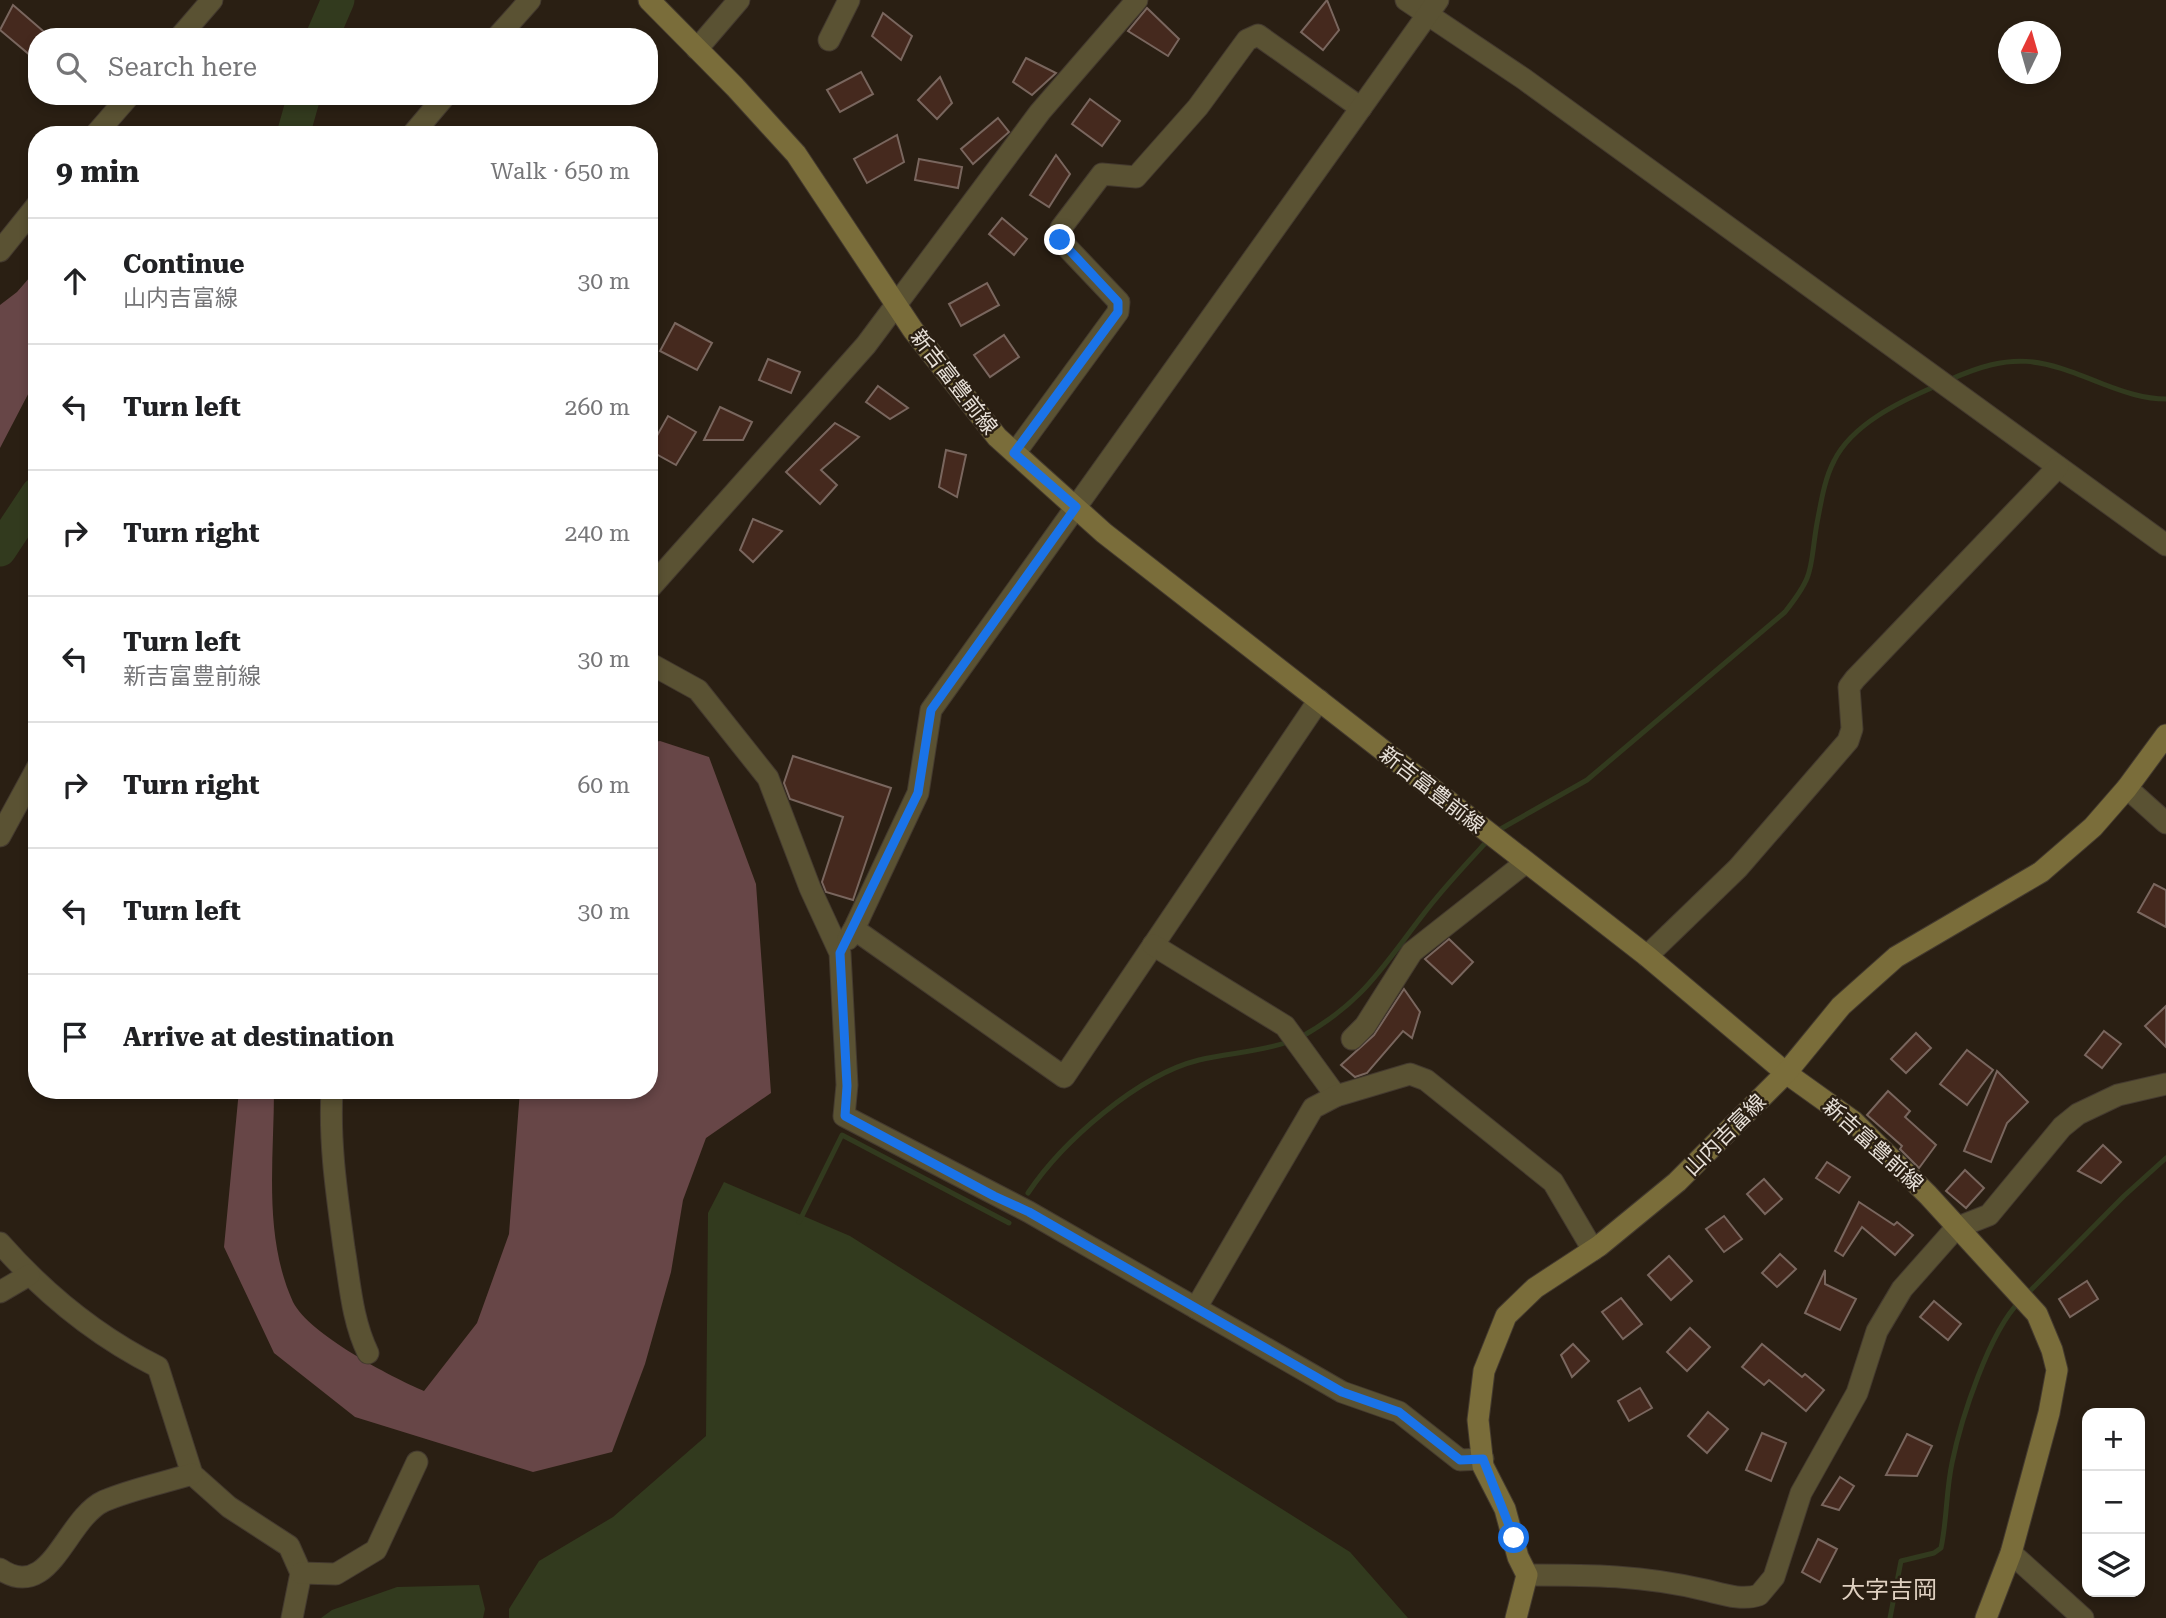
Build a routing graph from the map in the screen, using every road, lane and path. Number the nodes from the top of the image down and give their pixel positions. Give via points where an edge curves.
1 (212, 0) edge
2 (530, 0) edge
3 (649, 0) edge
4 (739, 0) edge
5 (849, 0) edge
6 (1137, 0) edge
7 (1406, 0) edge
8 (1433, 8) edge
9 (188, 28) edge
10 (505, 28) edge
11 (829, 40) dead end
12 (697, 49) junction
13 (121, 105) edge
14 (437, 105) edge
15 (1362, 108) junction
16 (103, 126) edge
17 (420, 126) edge
18 (28, 216) edge
19 (0, 251) edge
20 (897, 302) junction
21 (1014, 453) junction
22 (2058, 467) junction
23 (1076, 507) junction
24 (2166, 545) edge
25 (658, 579) edge
26 (658, 668) edge
27 (1320, 700) junction
28 (2166, 736) edge
29 (28, 785) edge
30 (2127, 788) junction
31 (2166, 823) edge
32 (0, 836) edge
33 (1525, 863) junction
34 (854, 929) junction
35 (1153, 945) junction
36 (840, 953) junction
37 (1647, 956) junction
38 (1352, 1039) dead end
39 (1786, 1073) junction
40 (2166, 1084) edge
41 (1336, 1096) junction
42 (332, 1099) edge
43 (1956, 1228) junction
44 (0, 1243) edge
45 (1593, 1250) junction
46 (29, 1275) junction
47 (0, 1292) edge
48 (1196, 1308) junction
49 (368, 1353) dead end
50 (1483, 1459) junction
51 (417, 1462) dead end
52 (192, 1474) junction
53 (2011, 1553) junction
54 (0, 1569) edge
55 (301, 1573) junction
56 (1527, 1574) junction
57 (292, 1618) edge
58 (1516, 1618) edge
59 (1986, 1618) edge
60 (2083, 1618) edge

1 - 9 street
2 - 10 street
3 - 12 main road, 新吉富豊前線
4 - 12 street
5 - 11 street
6 - 20 street via 1040,112
7 - 8 street
8 - 15 street
8 - 22 street
12 - 20 main road, 新吉富豊前線 via 796,155
13 - 16 street
14 - 17 street
15 - 21 street via 1258,36 1247,40 1198,107 1136,177 1102,174 1061,228 1060,240 1118,302 1118,312
15 - 23 street
18 - 19 street
20 - 21 main road, 新吉富豊前線 via 913,330
20 - 25 street via 866,345
21 - 23 main road, 新吉富豊前線
22 - 24 street
22 - 37 street via 1855,679 1849,687 1852,729 1848,741 1738,868
23 - 27 main road, 新吉富豊前線
23 - 34 street via 931,710 918,793
26 - 36 street via 698,690 768,778
27 - 33 main road, 新吉富豊前線
27 - 35 street
28 - 30 main road, 山内吉富線
29 - 32 street
30 - 31 street
30 - 39 main road, 山内吉富線 via 2093,827 2041,873 1896,957 1841,1006
33 - 37 main road, 新吉富豊前線
33 - 38 street via 1412,952
34 - 35 street via 1064,1077
34 - 36 street
35 - 41 street via 1285,1026
36 - 48 street via 845,1116 1029,1212
37 - 39 main road, 新吉富豊前線
39 - 43 main road, 新吉富豊前線 via 1853,1121
39 - 45 main road, 山内吉富線 via 1677,1182
40 - 43 street via 2118,1095 2078,1115 2043,1146 1989,1215
41 - 45 street via 1410,1074 1426,1080 1553,1182
41 - 48 street via 1313,1108
42 - 49 street via 334,1180 354,1315
43 - 53 main road, 新吉富豊前線 via 2037,1314 2057,1370
43 - 56 street via 1886,1313 1857,1393 1801,1493 1773,1577 1759,1595 1737,1597 1666,1580 1614,1574
44 - 46 street
45 - 50 main road, 山内吉富線 via 1535,1288 1506,1316 1484,1371 1478,1420
46 - 47 street
46 - 52 street via 120,1348 158,1367
48 - 50 street via 1342,1392 1399,1412 1460,1460
50 - 56 main road, 山内吉富線
51 - 55 street via 376,1550 336,1574
52 - 54 street via 102,1502 78,1523 46,1568 30,1578 12,1577
52 - 55 street via 229,1507 289,1546
53 - 59 main road, 新吉富豊前線
53 - 60 street
55 - 57 street
56 - 58 main road

